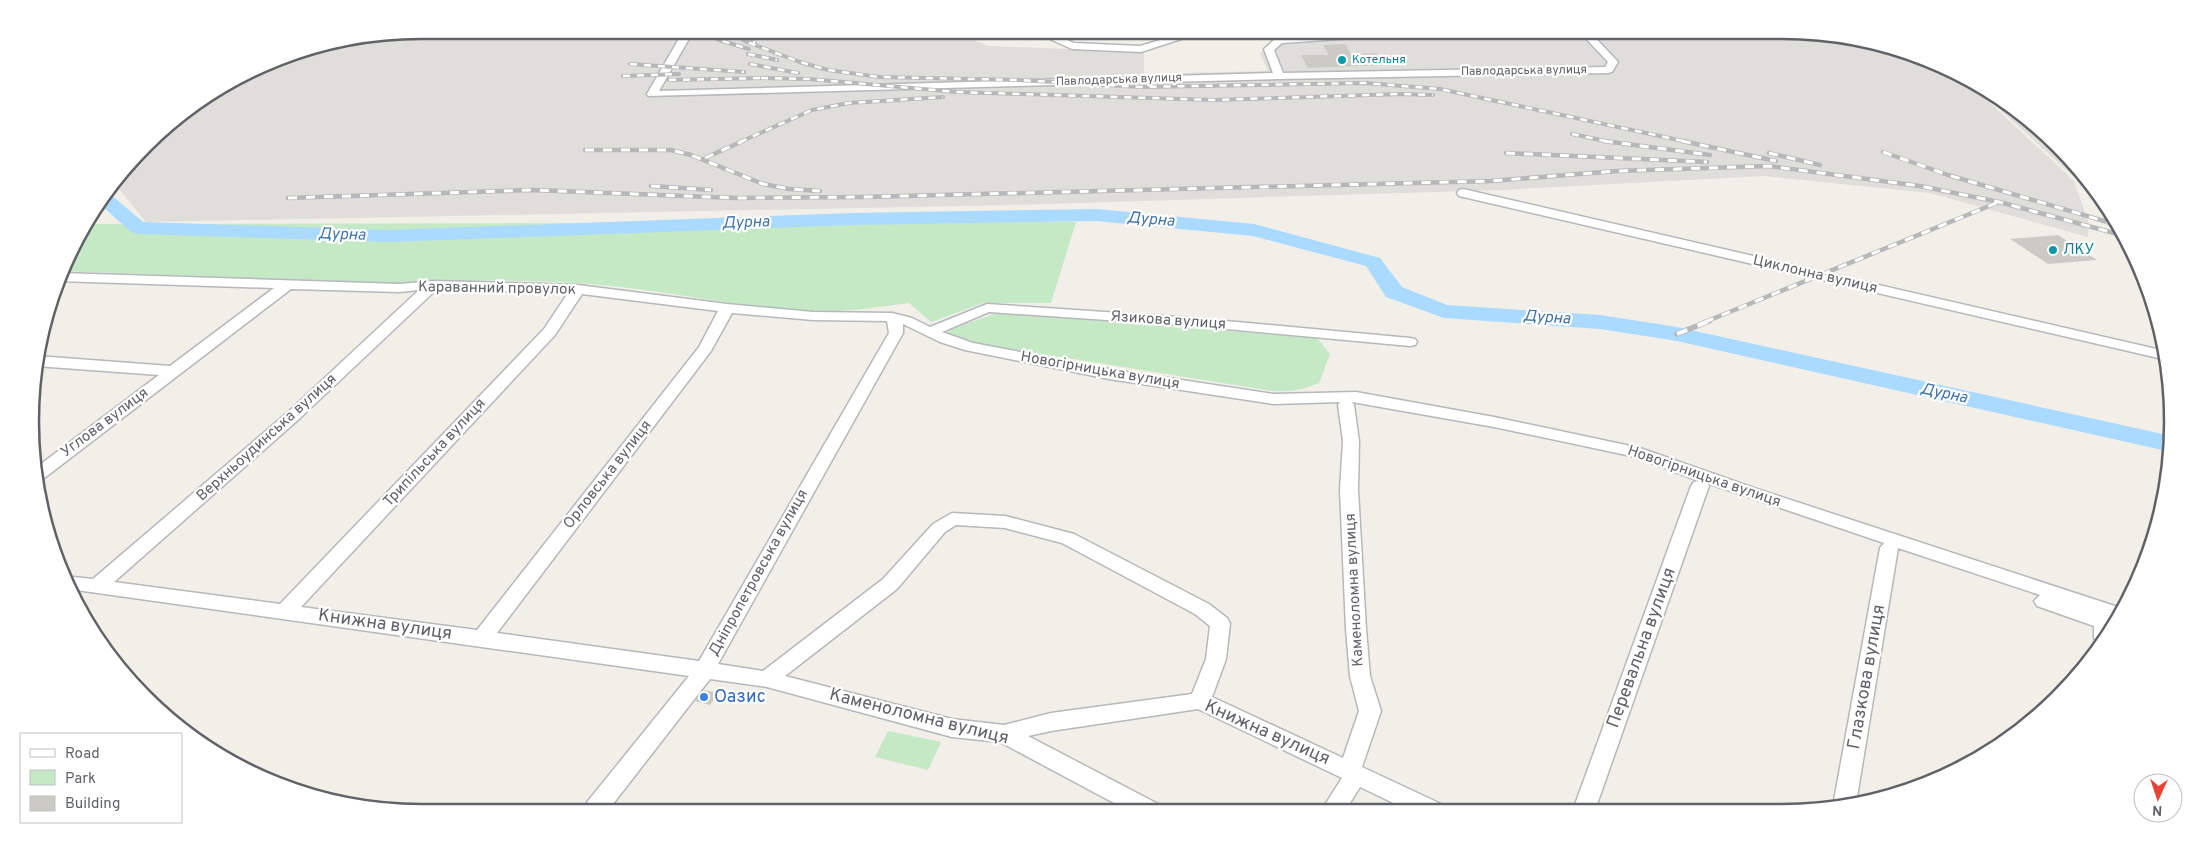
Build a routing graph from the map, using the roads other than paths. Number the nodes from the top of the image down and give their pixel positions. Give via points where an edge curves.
1 (684, 39) edge
2 (1056, 39) edge
3 (1172, 39) edge
4 (1294, 39) edge
5 (1592, 39) edge
6 (1279, 76) junction
7 (1463, 193) dead end
8 (67, 277) edge
9 (287, 284) junction
10 (433, 285) junction
11 (578, 289) junction
12 (727, 308) junction
13 (892, 317) junction
14 (930, 332) junction
15 (1410, 342) dead end
16 (2158, 354) edge
17 (44, 362) edge
18 (173, 371) junction
19 (1274, 399) junction
20 (1346, 405) junction
21 (42, 471) edge
22 (1700, 486) junction
23 (1889, 548) junction
24 (75, 583) edge
25 (97, 586) junction
26 (286, 612) junction
27 (2107, 623) edge
28 (2107, 623) edge
29 (482, 638) junction
30 (704, 671) junction
31 (767, 679) junction
32 (1200, 701) junction
33 (1004, 734) junction
34 (1353, 773) junction
35 (1845, 799) edge
36 (599, 804) edge
37 (1137, 804) edge
38 (1336, 804) edge
39 (1418, 804) edge
40 (1586, 804) edge

1 - 6 street, Павлодарська вулиця via 652,94
2 - 3 street via 1072,46 1141,48
4 - 6 street via 1279,40 1269,49
5 - 6 street, Павлодарська вулиця via 1613,62 1608,70
7 - 16 street, Циклонна вулиця
8 - 9 street, Караванний провулок
9 - 10 street, Караванний провулок via 400,288
9 - 18 street, Углова вулиця
10 - 11 street, Караванний провулок
10 - 25 street, Верхньоудинська вулиця via 293,416
11 - 12 street, Караванний провулок
11 - 26 street, Трипільська вулиця via 550,332
12 - 13 street, Караванний провулок via 813,316
12 - 29 street, Орловська вулиця via 706,348
13 - 14 street, Караванний провулок
13 - 30 street, Дніпропетровська вулиця via 896,333
14 - 15 street, Язикова вулиця via 987,308 1194,322
14 - 19 street, Новогірницька вулиця via 970,347 1099,372
17 - 18 street, Углова вулиця
18 - 21 street, Углова вулиця
19 - 20 street, Новогірницька вулиця
19 - 27 street, Новогірницька вулиця via 1356,397 1640,453
20 - 22 street, Новогірницька вулиця via 1434,417 1628,460
20 - 34 street, Каменоломна вулиця via 1351,441 1348,490 1356,630 1360,676 1370,711
22 - 23 street, Новогірницька вулиця
22 - 40 street, Перевальна вулиця
23 - 28 street, Новогірницька вулиця
23 - 35 street, Глазкова вулиця
24 - 25 street, Книжна вулиця
25 - 26 street, Книжна вулиця
26 - 29 street, Книжна вулиця
29 - 30 street, Книжна вулиця
30 - 31 street, Каменоломна вулиця
30 - 36 street, Дніпропетровська вулиця
31 - 32 street via 890,584 939,528 952,519 1005,522 1068,538 1202,609 1220,623 1216,659
31 - 33 street, Каменоломна вулиця via 952,728
32 - 33 street, Книжна вулиця via 1051,722
32 - 34 street, Книжна вулиця
33 - 37 street, Каменоломна вулиця
34 - 38 street, Каменоломна вулиця
34 - 39 street, Книжна вулиця

